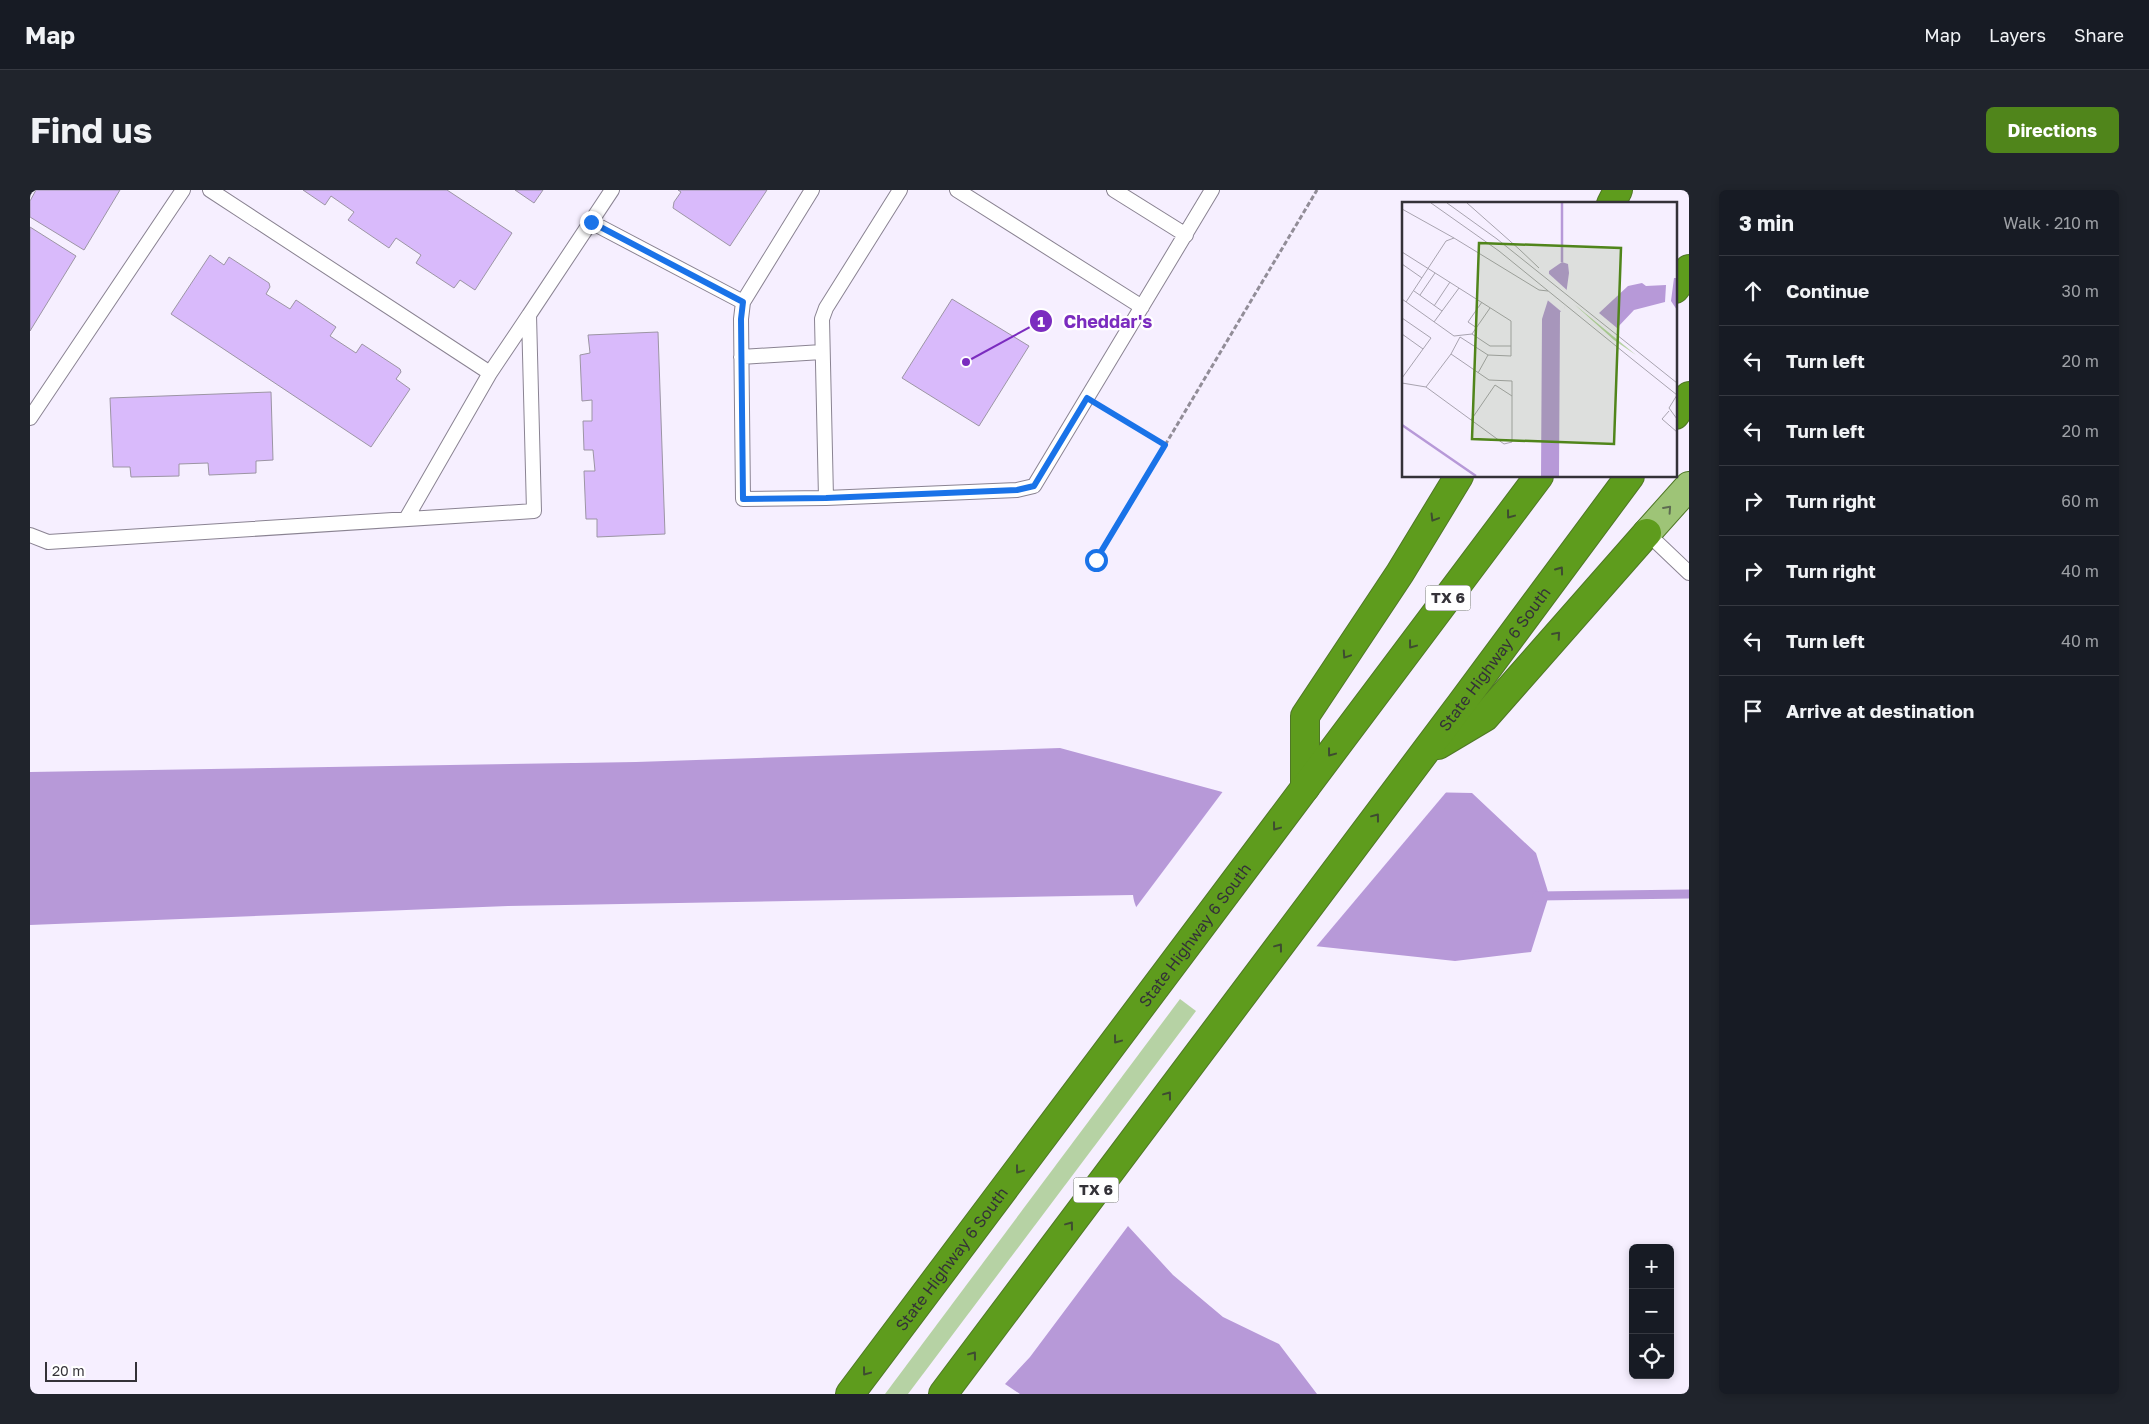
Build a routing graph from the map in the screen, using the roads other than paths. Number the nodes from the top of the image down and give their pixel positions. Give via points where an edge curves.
1 (184, 190) edge
2 (210, 190) edge
3 (612, 190) edge
4 (812, 190) edge
5 (900, 190) edge
6 (957, 190) edge
7 (1114, 190) edge
8 (1212, 190) edge
9 (1618, 190) edge
10 (972, 194) edge
11 (1612, 202) edge
12 (591, 222) junction
13 (1186, 235) junction
14 (1689, 270) edge
15 (1676, 288) edge
16 (743, 302) junction
17 (1142, 308) junction
18 (530, 315) junction
19 (822, 352) junction
20 (742, 357) junction
21 (490, 372) junction
22 (1689, 396) edge
23 (1676, 414) edge
24 (30, 418) edge
25 (1458, 478) edge
26 (1538, 478) edge
27 (1629, 478) edge
28 (1689, 486) edge
29 (826, 498) junction
30 (406, 519) junction
31 (1647, 533) junction
32 (30, 536) edge
33 (1689, 573) edge
34 (1426, 752) junction
35 (1305, 788) junction
36 (850, 1394) edge
37 (944, 1394) edge

1 - 24 lane
2 - 21 lane
3 - 12 lane
4 - 16 lane
5 - 19 lane via 826,308 822,319
6 - 10 lane
7 - 13 lane
8 - 13 lane
9 - 11 highway
10 - 17 lane
12 - 16 lane
12 - 18 lane
13 - 17 lane
14 - 15 highway
16 - 20 lane
17 - 29 lane via 1034,486 1017,490
18 - 21 lane
18 - 30 lane via 534,511
19 - 20 lane
19 - 29 lane
20 - 29 lane via 743,499
21 - 30 lane
22 - 23 highway
25 -> 35 highway via 1395,581 1305,716
26 -> 35 highway, State Highway 6 South / TX 6
34 -> 27 highway, State Highway 6 South / TX 6
31 -> 28 main road
30 - 32 lane via 48,542
31 - 33 lane
34 -> 31 highway via 1485,717
37 -> 34 highway, State Highway 6 South / TX 6
35 -> 36 highway, State Highway 6 South / TX 6

